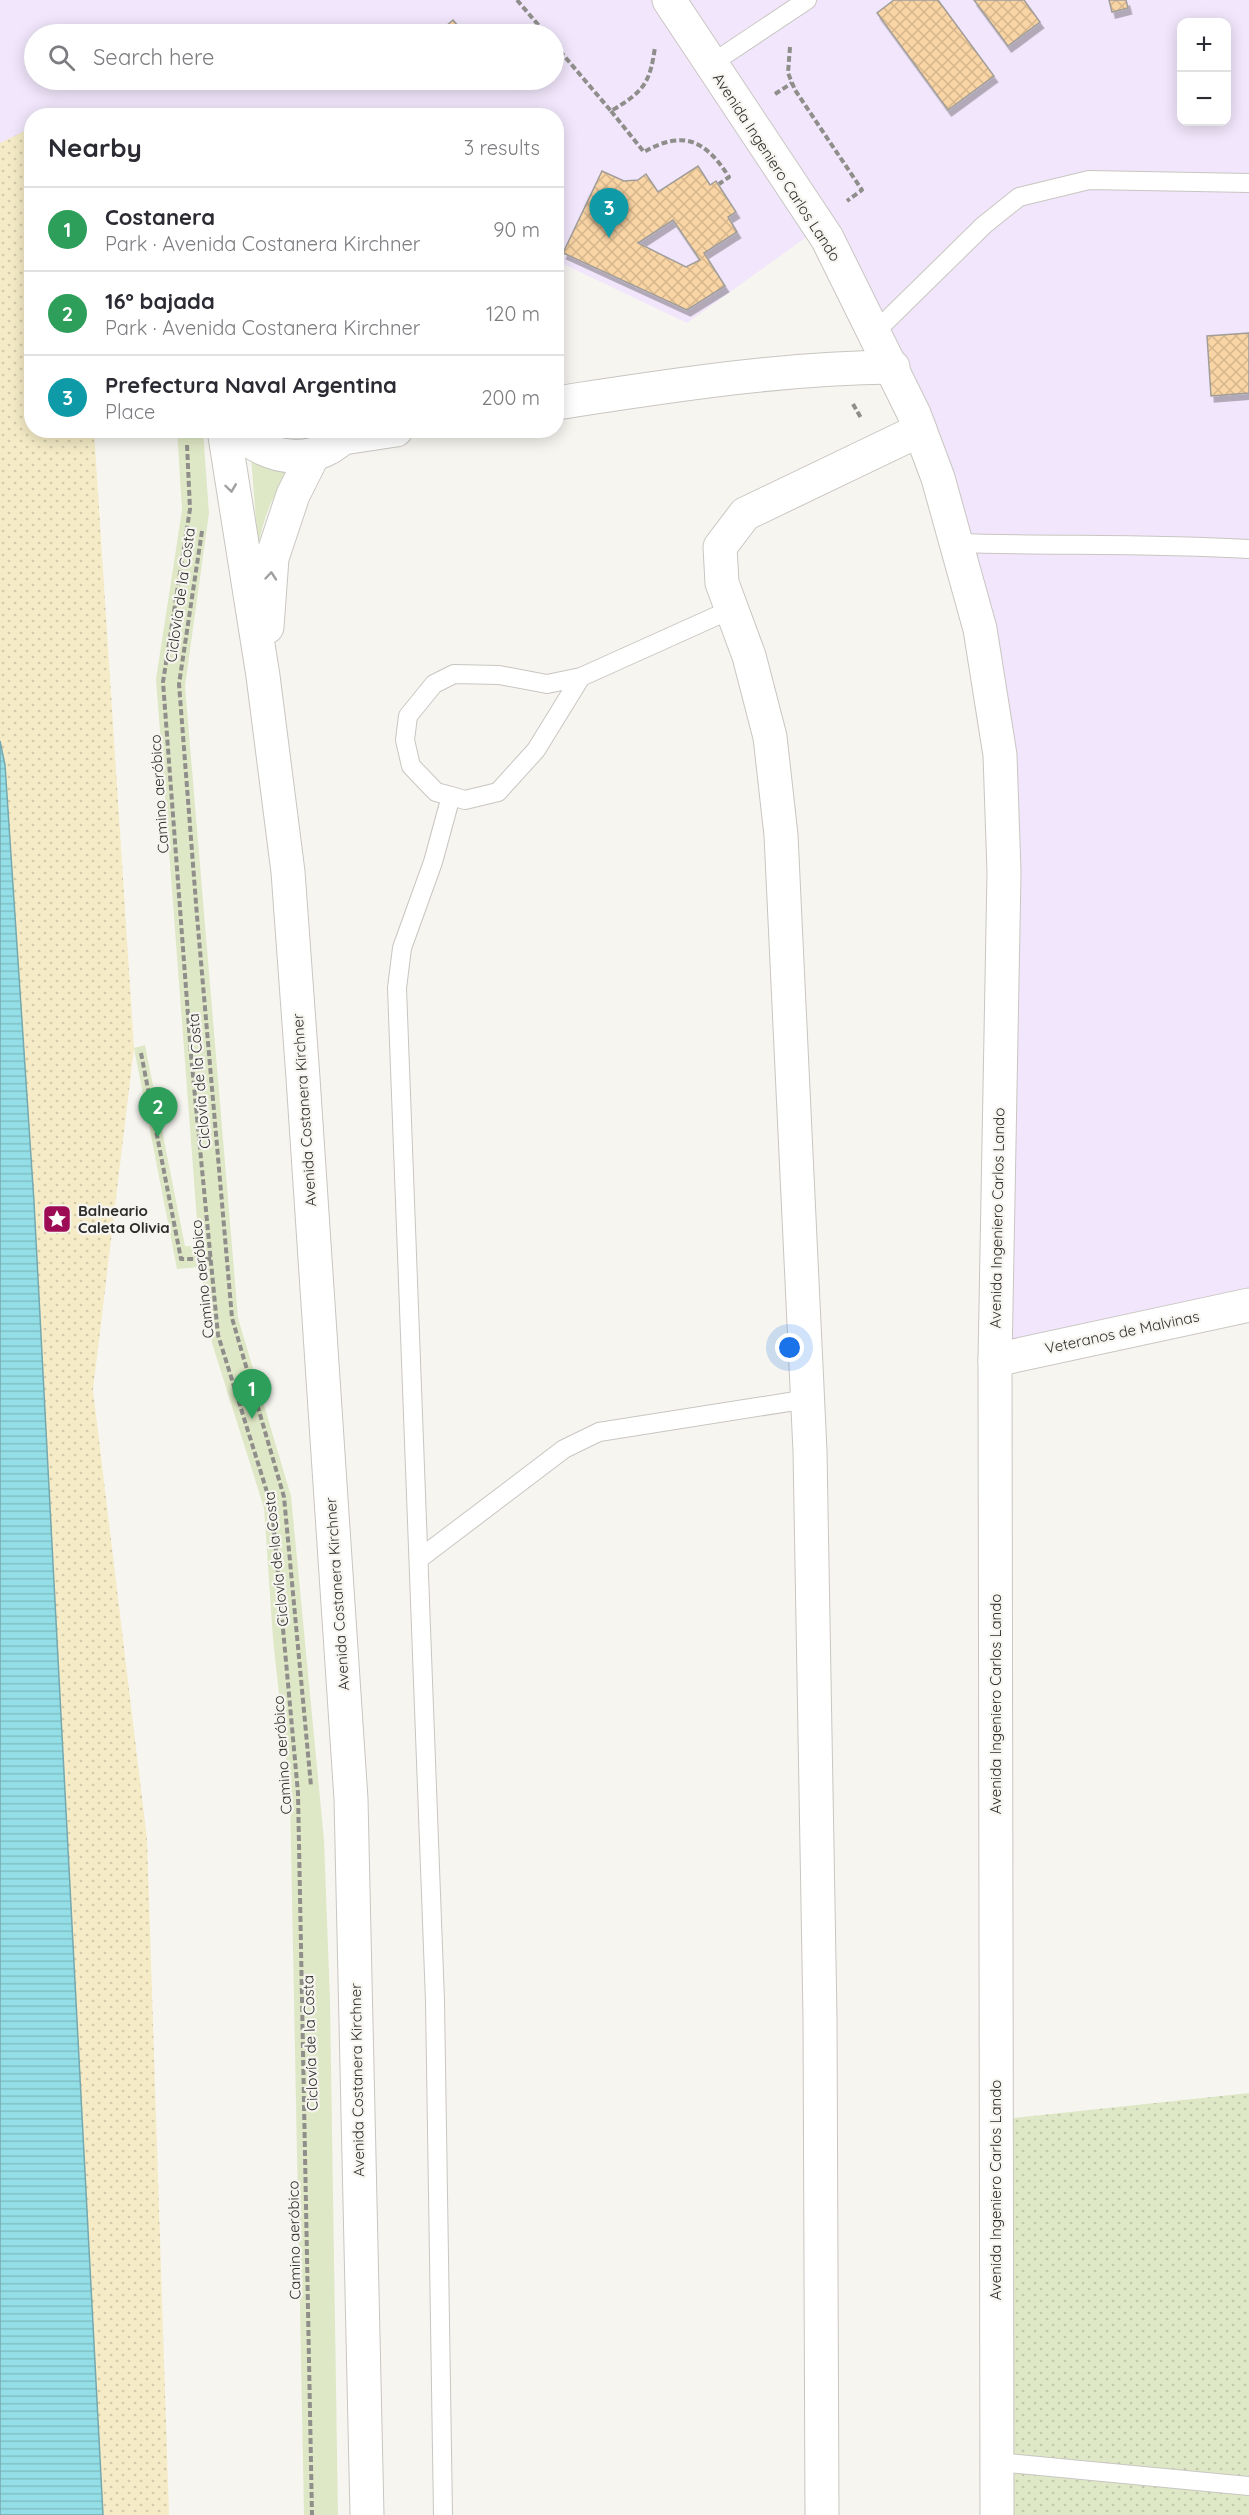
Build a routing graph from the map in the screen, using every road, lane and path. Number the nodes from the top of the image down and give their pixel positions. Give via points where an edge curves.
1 (517, 0) edge
2 (669, 0) edge
3 (807, 0) edge
4 (537, 24) edge
5 (792, 40) dead end
6 (656, 41) dead end
7 (564, 56) edge
8 (711, 64) junction
9 (611, 111) junction
10 (1249, 183) edge
11 (719, 184) dead end
12 (817, 224) junction
13 (875, 332) junction
14 (892, 366) junction
15 (564, 402) edge
16 (920, 430) junction
17 (225, 438) edge
18 (245, 438) edge
19 (340, 438) edge
20 (187, 442) dead end
21 (313, 455) junction
22 (203, 522) dead end
23 (957, 543) junction
24 (1249, 549) edge
25 (732, 609) junction
26 (263, 676) junction
27 (581, 677) junction
28 (451, 796) junction
29 (141, 1053) dead end
30 (212, 1259) junction
31 (1249, 1305) edge
32 (995, 1360) junction
33 (808, 1399) junction
34 (419, 1558) junction
35 (312, 1798) dead end
36 (997, 2462) junction
37 (1249, 2486) edge
38 (312, 2515) edge
39 (367, 2515) edge
40 (443, 2515) edge
41 (822, 2515) edge
42 (998, 2515) edge

1 - 4 path
2 - 8 street, Avenida Ingeniero Carlos Lando
3 - 8 lane
5 - 12 path via 788,73 795,90 862,190
6 - 9 path via 647,82 637,96
7 - 9 path
8 - 12 street, Avenida Ingeniero Carlos Lando
9 - 11 path via 644,152 680,140 700,143 729,177
10 - 13 lane via 1089,180 1019,197 984,225
12 - 13 street, Avenida Ingeniero Carlos Lando
13 - 14 street, Avenida Ingeniero Carlos Lando
14 - 15 street via 838,367 716,380
14 - 16 street, Avenida Ingeniero Carlos Lando
16 - 23 street, Avenida Ingeniero Carlos Lando
16 - 25 street via 745,514 720,547 722,583
17 -> 26 street
18 - 21 street via 270,453 291,457
19 - 21 street
20 - 30 path, Camino aeróbico via 190,509 163,682 191,1055
26 -> 21 street via 272,558 293,495
22 - 35 path, Ciclovía de la Costa via 179,684 200,952 232,1318 284,1497
23 - 24 lane via 1158,543
23 - 32 street, Avenida Ingeniero Carlos Lando via 980,629 1000,755 1004,872
25 - 27 lane
25 - 33 street via 770,737 781,835
26 - 39 street, Avenida Costanera Kirchner via 288,883 351,1799
27 - 28 lane via 536,750 498,792 465,800
27 - 28 lane via 547,684 499,675 454,674 434,684 408,716 405,740 411,766 436,792
28 - 34 lane via 433,862 402,948 397,988
29 - 30 path via 181,1259
30 - 38 path, Camino aeróbico via 218,1335 272,1508 298,1793
31 - 32 street, Veteranos de Malvinas
32 - 36 street, Avenida Ingeniero Carlos Lando
33 - 34 lane via 599,1432 564,1449
33 - 41 street via 820,2017
34 - 40 lane via 435,2001
36 - 37 lane
36 - 42 street, Avenida Ingeniero Carlos Lando

